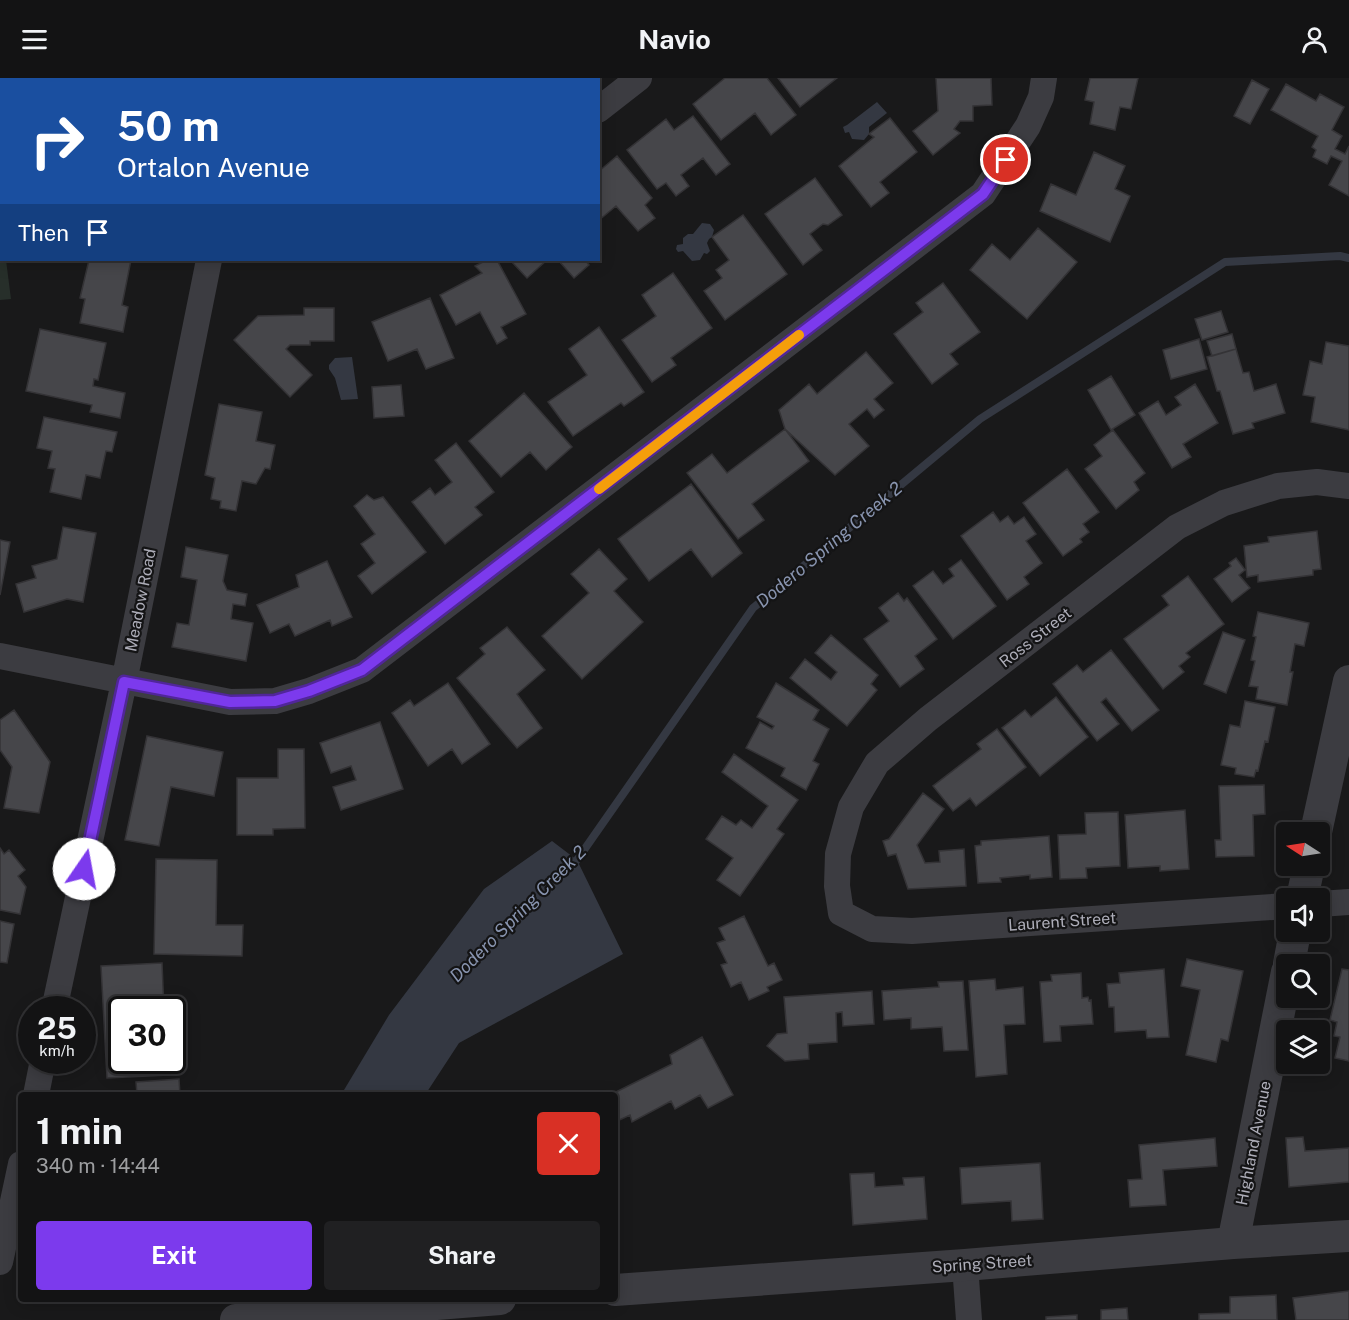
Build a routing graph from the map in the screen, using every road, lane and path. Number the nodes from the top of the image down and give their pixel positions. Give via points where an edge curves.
1 (639, 78) edge
2 (1044, 78) edge
3 (600, 108) edge
4 (209, 261) edge
5 (1349, 486) edge
6 (0, 656) edge
7 (1349, 681) edge
8 (124, 682) junction
9 (1318, 822) edge
10 (1349, 902) edge
11 (1330, 903) edge
12 (1276, 907) edge
13 (842, 913) joint
14 (57, 996) edge
15 (1280, 1008) edge
16 (40, 1074) edge
17 (37, 1092) edge
18 (18, 1178) edge
19 (1349, 1236) edge
20 (1233, 1243) junction
21 (0, 1262) edge
22 (965, 1265) junction
23 (618, 1290) edge
24 (487, 1302) edge
25 (443, 1312) edge
26 (236, 1320) edge
27 (969, 1320) edge

1 - 3 street
2 - 8 street via 1041,97 1028,126 983,194 362,670 275,701 230,702
4 - 8 street, Meadow Road
5 - 13 street, Ross Street via 1317,482 1278,486 1224,503 1177,527 928,719 878,763 851,807 838,854 837,886
6 - 8 street
7 - 9 street
8 - 14 street, Meadow Road
10 - 11 street
12 - 13 street, Laurent Street via 912,932 872,929
15 - 20 street, Highland Avenue
16 - 17 street
18 - 21 street
19 - 20 street, Spring Street
20 - 22 street, Spring Street
22 - 23 street, Spring Street
22 - 27 street
24 - 25 street
25 - 26 street

